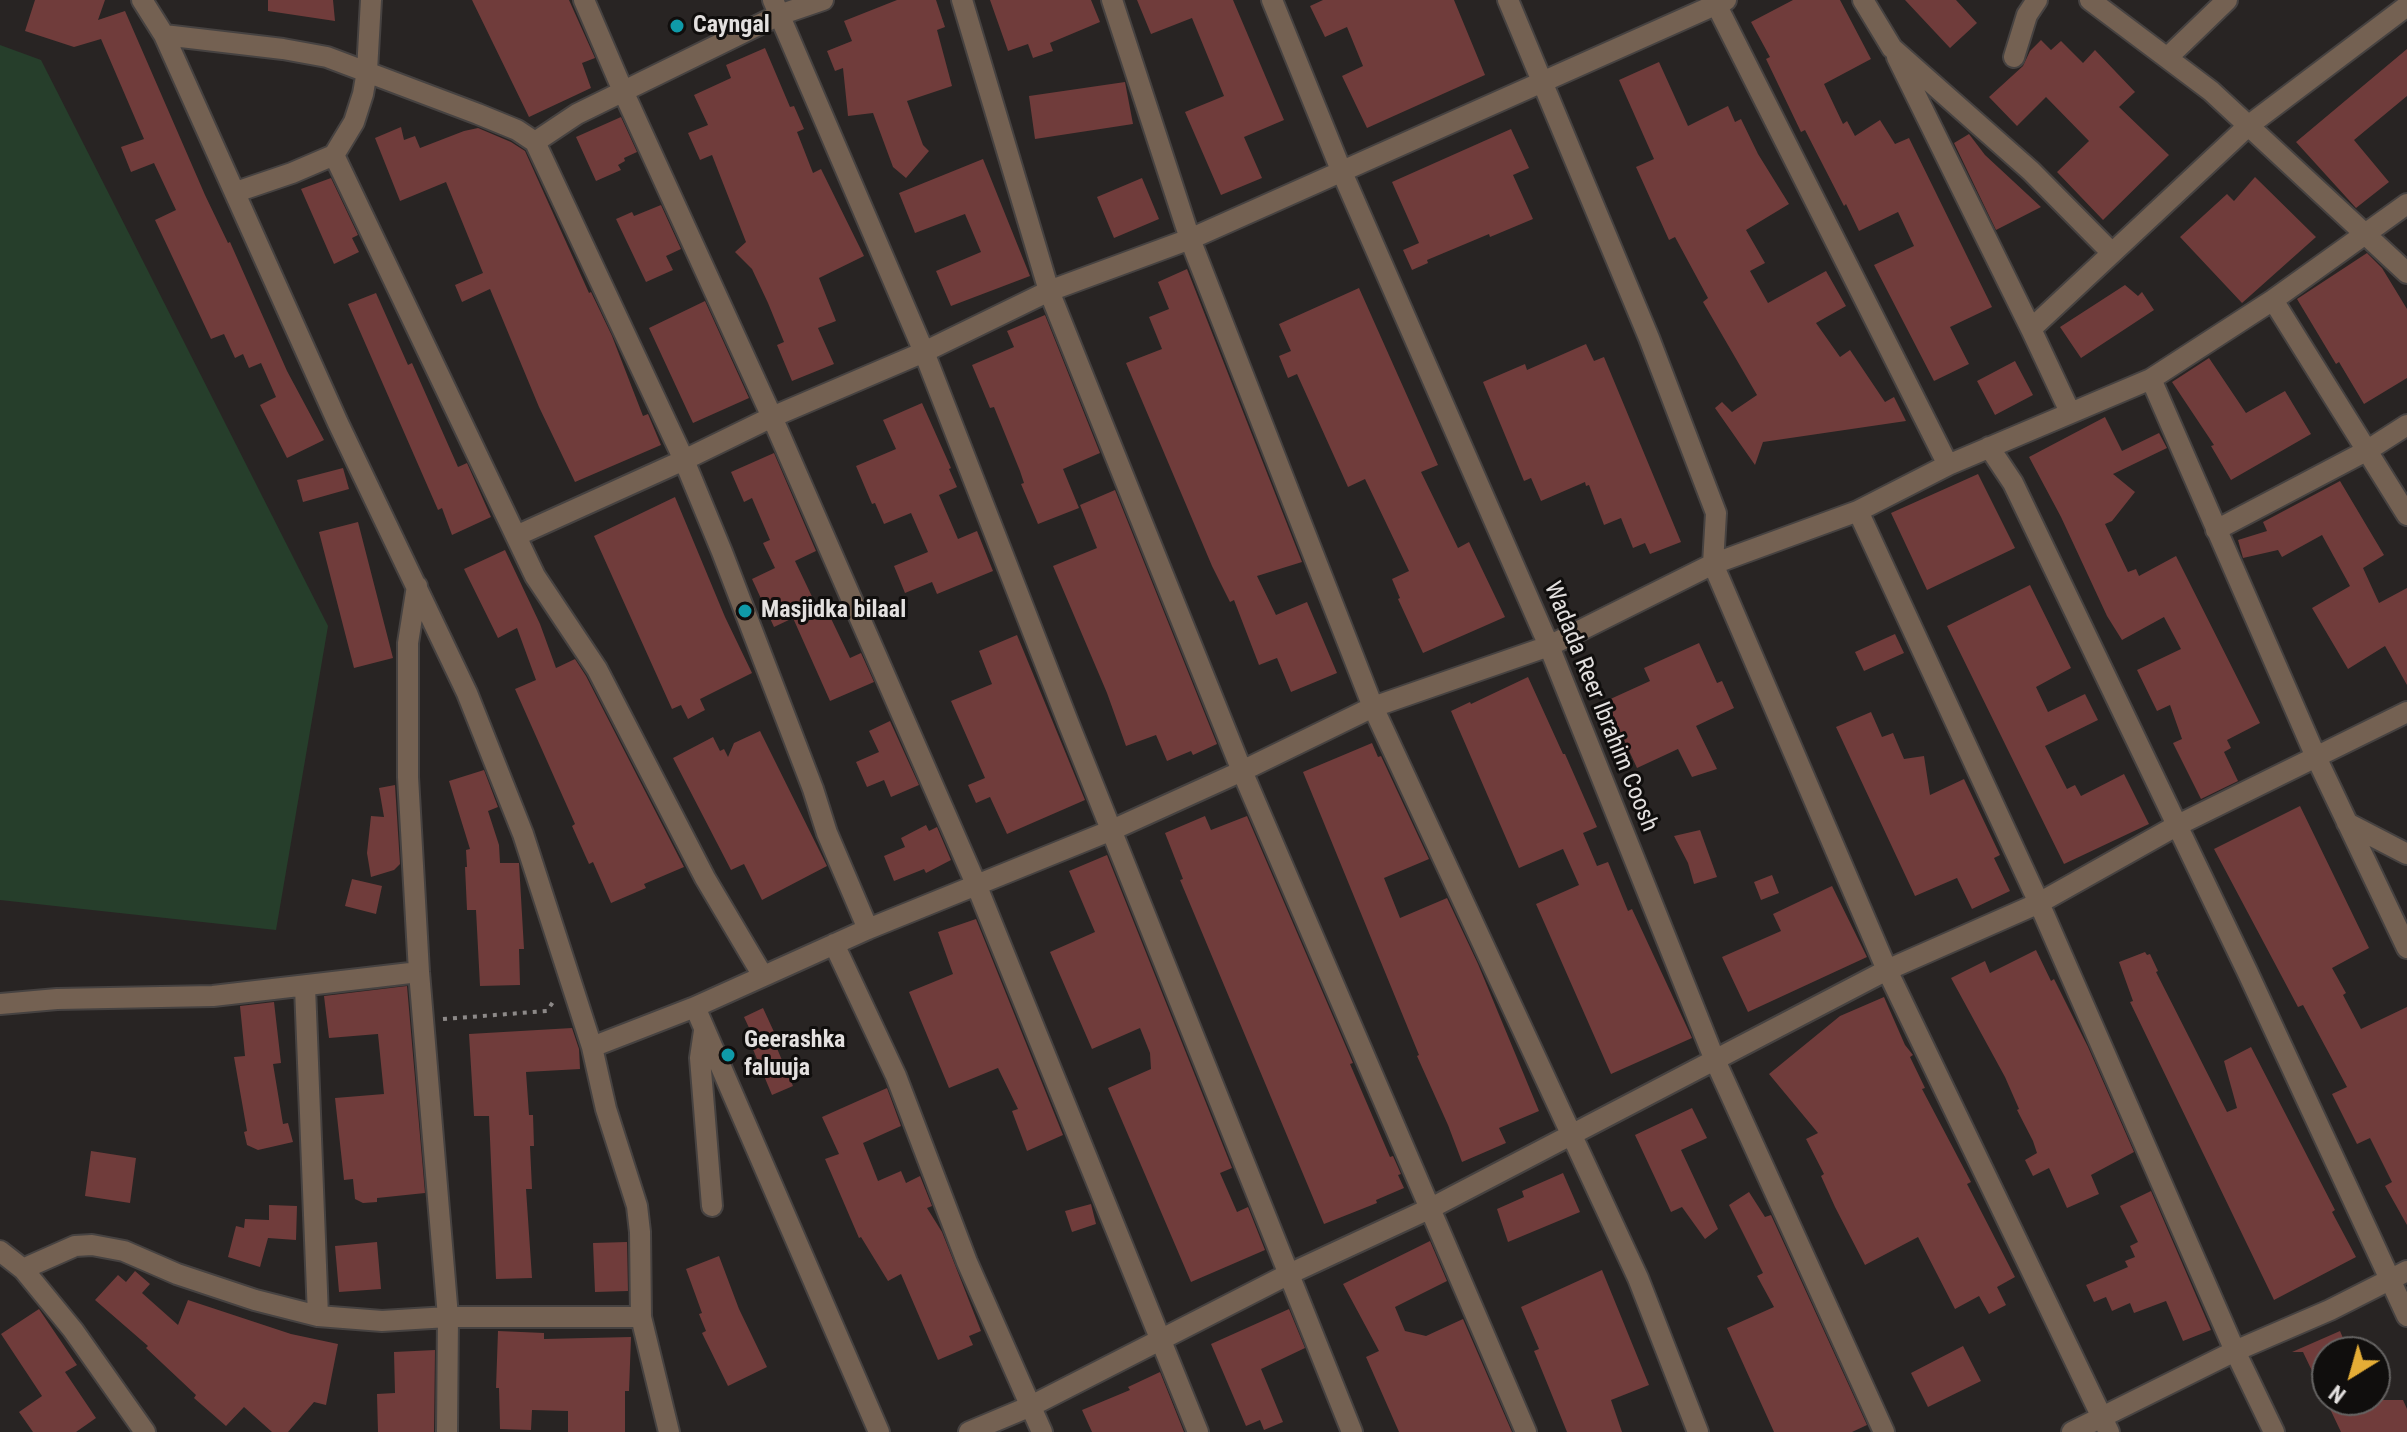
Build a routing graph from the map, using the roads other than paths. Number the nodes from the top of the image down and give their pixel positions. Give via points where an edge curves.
1 (142, 0) edge
2 (371, 0) edge
3 (584, 0) edge
4 (823, 0) edge
5 (962, 0) edge
6 (1112, 0) edge
7 (1272, 0) edge
8 (1508, 0) edge
9 (1863, 0) edge
10 (2037, 0) edge
11 (2090, 0) edge
12 (2227, 0) edge
13 (1719, 2) edge
14 (2400, 6) edge
15 (776, 7) edge
16 (164, 35) junction
17 (1892, 48) junction
18 (2014, 57) dead end
19 (2167, 58) junction
20 (367, 71) junction
21 (1542, 83) junction
22 (623, 91) junction
23 (2248, 126) junction
24 (535, 142) junction
25 (334, 155) junction
26 (1341, 170) junction
27 (236, 192) junction
28 (2407, 204) edge
29 (2367, 235) junction
30 (1190, 239) junction
31 (2112, 253) junction
32 (2407, 273) edge
33 (1049, 291) junction
34 (2273, 300) junction
35 (2031, 329) junction
36 (924, 352) junction
37 (2151, 379) junction
38 (2070, 412) junction
39 (772, 417) junction
40 (2407, 425) edge
41 (1989, 447) junction
42 (2368, 450) junction
43 (684, 460) junction
44 (1948, 465) junction
45 (1858, 511) junction
46 (2407, 515) edge
47 (2216, 530) junction
48 (516, 536) junction
49 (1713, 564) junction
50 (417, 586) junction
51 (1549, 646) junction
52 (1373, 707) junction
53 (2407, 712) edge
54 (2316, 757) junction
55 (1242, 771) junction
56 (2347, 823) junction
57 (2176, 826) junction
58 (1112, 830) junction
59 (2407, 854) edge
60 (976, 884) junction
61 (2039, 903) junction
62 (868, 929) junction
63 (834, 944) junction
64 (2407, 948) edge
65 (1887, 970) junction
66 (419, 972) junction
67 (763, 976) junction
68 (305, 987) junction
69 (0, 1004) edge
70 (695, 1007) junction
71 (705, 1027) junction
72 (592, 1047) junction
73 (1714, 1058) junction
74 (1572, 1135) junction
75 (712, 1206) dead end
76 (1431, 1208) junction
77 (0, 1251) edge
78 (23, 1269) junction
79 (1287, 1275) junction
80 (2398, 1275) edge
81 (318, 1316) junction
82 (2407, 1316) edge
83 (448, 1317) junction
84 (641, 1317) junction
85 (1160, 1342) junction
86 (2235, 1351) junction
87 (1031, 1406) junction
88 (2105, 1425) edge
89 (145, 1432) edge
90 (447, 1432) edge
91 (669, 1432) edge
92 (879, 1432) edge
93 (969, 1432) edge
94 (1042, 1432) edge
95 (1198, 1432) edge
96 (1352, 1432) edge
97 (1526, 1432) edge
98 (1698, 1432) edge
99 (1884, 1432) edge
100 (2072, 1432) edge
101 (2274, 1432) edge

1 - 16 street
2 - 20 street
3 - 22 street
4 - 15 street
5 - 33 street
6 - 30 street
7 - 26 street, Wadada Reer Ibrahim Coosh
8 - 21 street
9 - 17 street
10 - 18 street
11 - 19 street
12 - 19 street
13 - 21 street
13 - 44 street
14 - 23 street
15 - 22 street
15 - 36 street
16 - 20 street via 283,49
16 - 27 street
17 - 31 street via 2031,171
17 - 35 street
19 - 23 street
20 - 24 street via 517,130
20 - 25 street via 354,122
21 - 26 street
21 - 49 street via 1716,513
22 - 24 street
22 - 39 street
23 - 29 street
23 - 31 street
24 - 43 street
25 - 27 street
25 - 48 street
26 - 30 street
26 - 51 street, Wadada Reer Ibrahim Coosh
27 - 50 street
28 - 29 street
29 - 32 street
29 - 34 street
30 - 33 street
30 - 52 street
31 - 35 street
33 - 36 street
33 - 55 street
34 - 37 street
34 - 42 street
35 - 38 street
36 - 39 street
36 - 58 street
37 - 38 street
37 - 47 street
38 - 41 street
39 - 43 street
39 - 60 street
40 - 42 street
41 - 44 street
41 - 57 street via 2013,483
42 - 46 street
42 - 47 street
43 - 48 street
43 - 62 street
44 - 45 street
45 - 49 street
45 - 61 street
47 - 54 street
48 - 67 street via 552,605 597,669 705,878
49 - 51 street
49 - 65 street
50 - 66 street via 408,643 407,727
50 - 72 street via 494,757
51 - 52 street
51 - 73 street, Wadada Reer Ibrahim Coosh
52 - 55 street
52 - 74 street
53 - 54 street
54 - 56 street
54 - 57 street
55 - 58 street
55 - 76 street
56 - 59 street
56 - 64 street
57 - 61 street
57 - 80 street
58 - 60 street
58 - 79 street
60 - 62 street
60 - 85 street
61 - 65 street
61 - 86 street
62 - 63 street
63 - 67 street
63 - 87 street via 896,1076 967,1262
65 - 73 street
65 - 88 street
66 - 68 street
66 - 83 street
67 - 70 street
68 - 69 street
68 - 81 street
70 - 71 street
70 - 72 street
71 - 75 street via 700,1058
71 - 92 street
72 - 84 street via 637,1206
73 - 74 street
73 - 99 street, Wadada Reer Ibrahim Coosh
74 - 76 street
74 - 98 street via 1638,1278
76 - 79 street
76 - 97 street
77 - 78 street
78 - 81 street via 75,1246 92,1245
78 - 89 street
79 - 85 street
79 - 96 street
80 - 82 street
80 - 86 street
81 - 83 street via 382,1321
83 - 84 street
83 - 90 street
84 - 91 street
85 - 87 street
85 - 95 street
86 - 88 street
86 - 101 street
87 - 93 street
87 - 94 street
88 - 100 street

